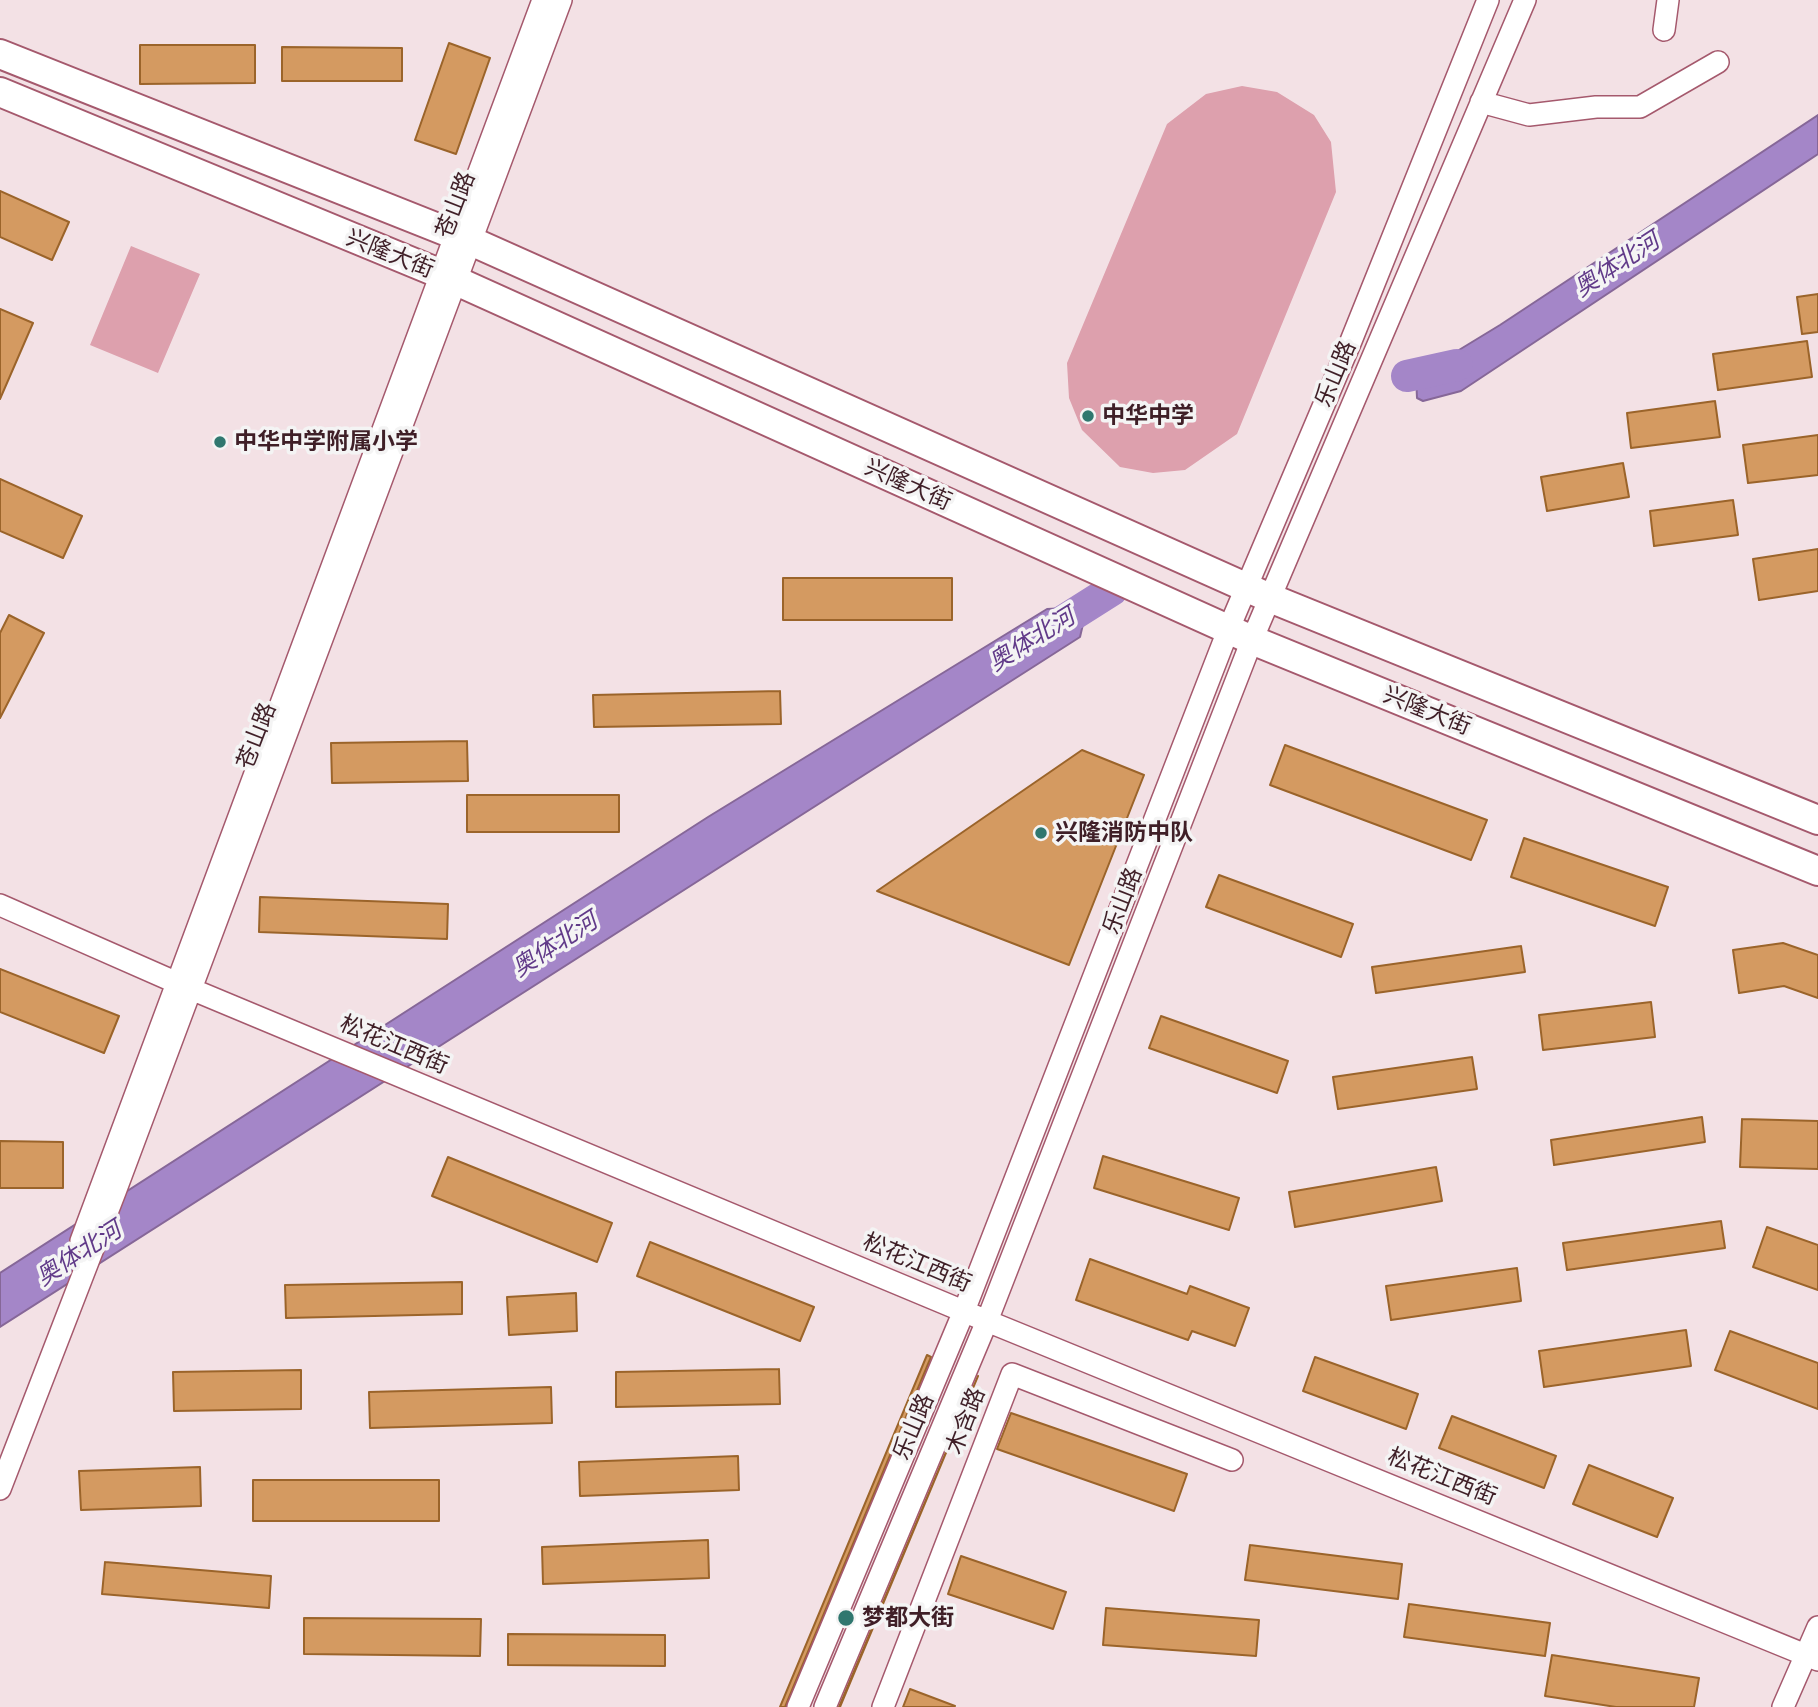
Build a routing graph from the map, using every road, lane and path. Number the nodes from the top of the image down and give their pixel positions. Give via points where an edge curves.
1 (543, 0) edge
2 (561, 0) edge
3 (1488, 0) edge
4 (1525, 0) edge
5 (1668, 0) edge
6 (1664, 30) dead end
7 (0, 54) edge
8 (1718, 62) dead end
9 (0, 92) edge
10 (1481, 102) junction
11 (463, 238) junction
12 (448, 278) junction
13 (1259, 592) junction
14 (1241, 634) junction
15 (1818, 820) edge
16 (1818, 871) edge
17 (0, 905) edge
18 (183, 985) junction
19 (73, 1283) junction
20 (964, 1311) junction
21 (987, 1321) junction
22 (0, 1449) edge
23 (1232, 1460) dead end
24 (0, 1489) edge
25 (1818, 1627) edge
26 (1813, 1657) edge
27 (798, 1707) edge
28 (825, 1707) edge
29 (883, 1707) edge
30 (1783, 1707) edge

1 - 11 street, 苍山路
2 - 11 street, 苍山路
3 - 13 street, 乐山路
4 - 10 street, 乐山路
5 - 6 street
7 - 11 main road, 兴隆大街
8 - 10 street via 1640,107 1596,107 1529,116
9 - 12 main road, 兴隆大街
10 - 13 street, 乐山路
11 - 12 street, 苍山路
11 - 13 main road, 兴隆大街
12 - 14 main road, 兴隆大街
12 - 18 street, 苍山路
13 - 14 street, 乐山路
13 - 15 main road, 兴隆大街
14 - 16 main road, 兴隆大街
14 - 20 street, 乐山路
14 - 21 street, 乐山路
17 - 18 street, 松花江西街
18 - 19 street, 苍山路
18 - 20 street, 松花江西街
19 - 22 street, 苍山路
19 - 24 street, 苍山路
20 - 21 street, 松花江西街
20 - 27 street, 乐山路
21 - 26 street, 松花江西街
21 - 28 street, 乐山路
23 - 29 street, 木含路 via 1012,1374
25 - 26 street
26 - 30 street

